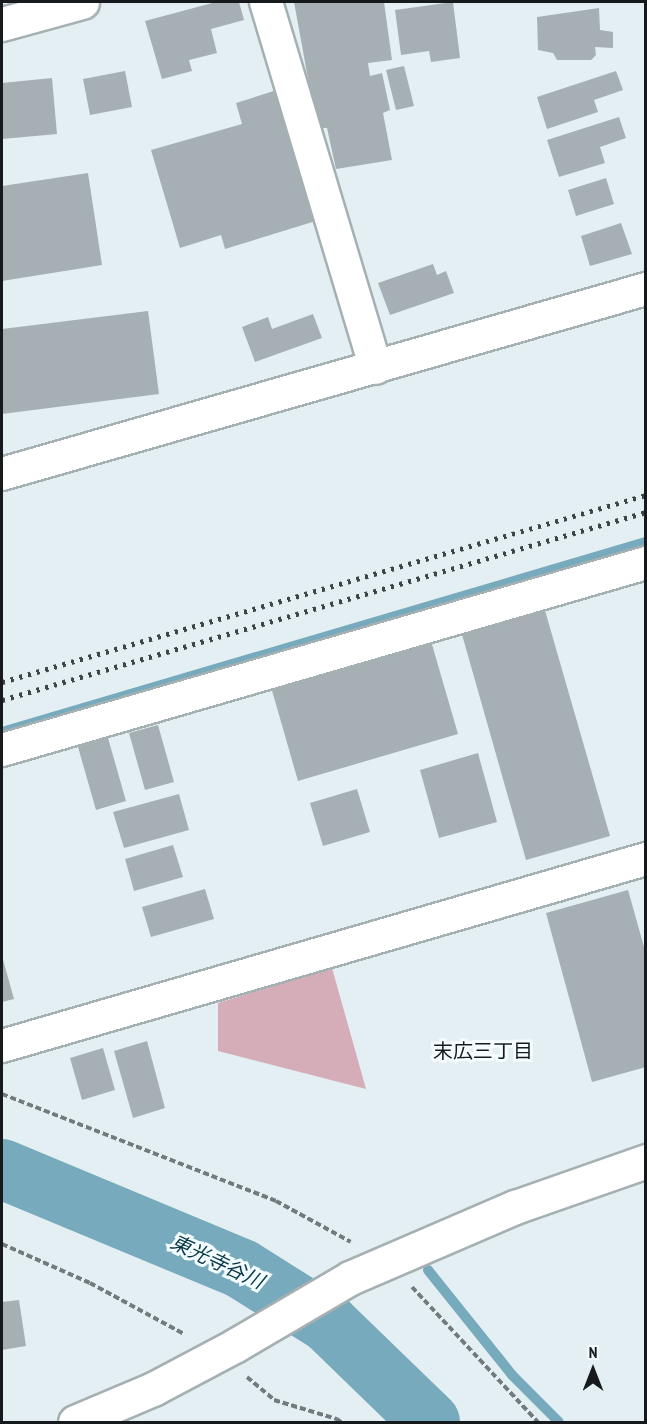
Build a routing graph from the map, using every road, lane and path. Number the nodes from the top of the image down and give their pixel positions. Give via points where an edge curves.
1 (82, 2) edge
2 (266, 2) edge
3 (2, 24) edge
4 (645, 289) edge
5 (376, 368) junction
6 (2, 474) edge
7 (645, 562) edge
8 (2, 750) edge
9 (645, 859) edge
10 (2, 1046) edge
11 (2, 1094) edge
12 (645, 1161) edge
13 (2, 1244) edge
14 (388, 1262) junction
15 (228, 1349) junction
16 (75, 1422) edge
17 (341, 1422) edge
18 (538, 1422) edge

1 - 3 street
2 - 5 street
4 - 5 street
5 - 6 street
7 - 8 street
9 - 10 street
11 - 14 path via 276,1201
12 - 14 street via 515,1207
13 - 15 path
14 - 15 street via 350,1278
14 - 18 path
15 - 16 street via 153,1389
15 - 17 path via 274,1400

